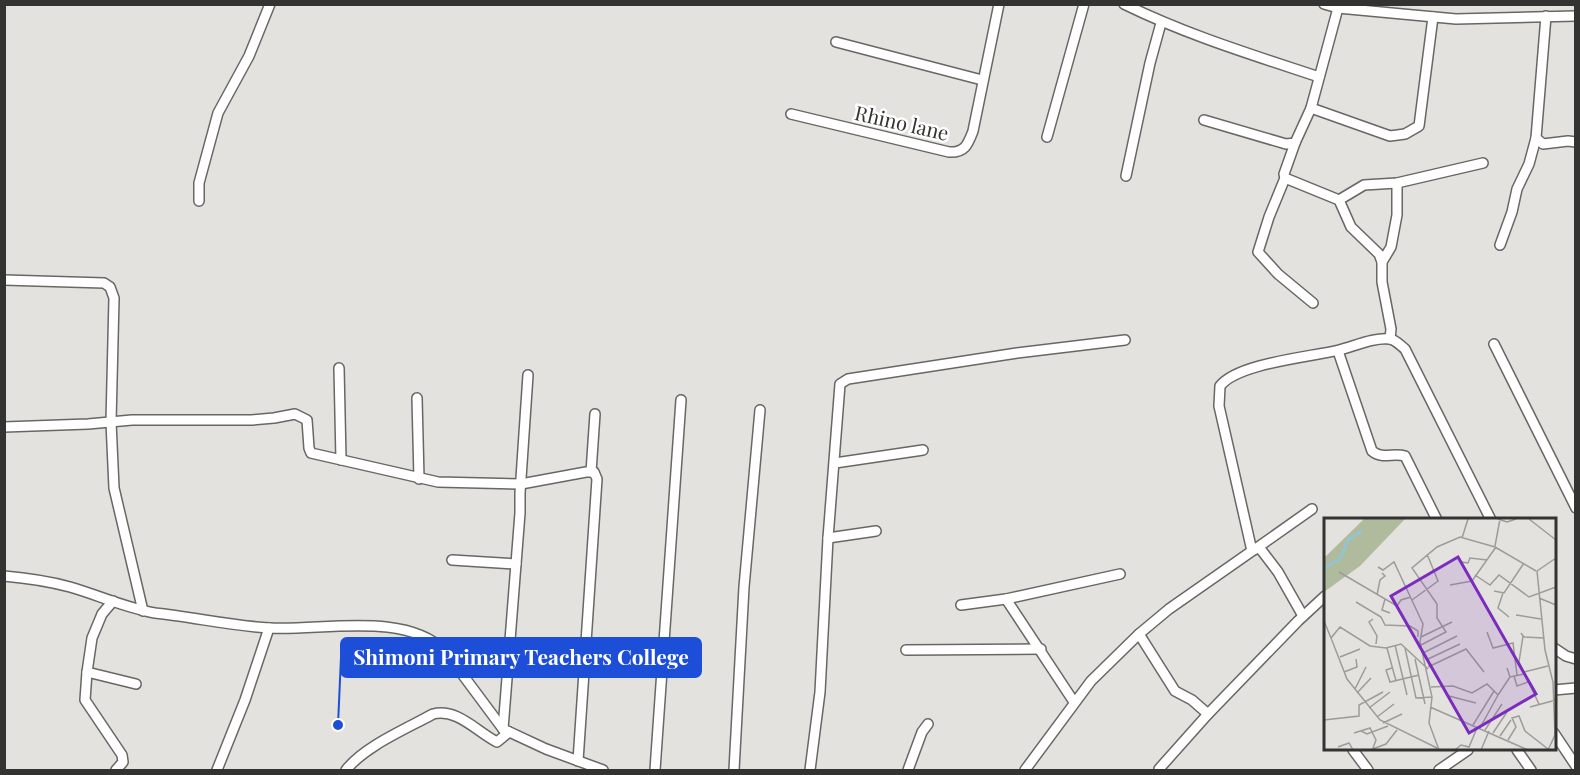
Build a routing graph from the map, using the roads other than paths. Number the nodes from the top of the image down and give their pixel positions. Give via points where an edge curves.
1 (270, 4) edge
2 (1084, 4) edge
3 (1124, 4) edge
4 (1324, 4) edge
5 (997, 5) edge
6 (1338, 8) junction
7 (1433, 16) junction
8 (1546, 16) junction
9 (1575, 16) edge
10 (1161, 23) junction
11 (836, 42) dead end
12 (1319, 77) junction
13 (982, 80) junction
14 (1311, 108) junction
15 (791, 114) dead end
16 (1204, 120) dead end
17 (1047, 137) dead end
18 (1536, 138) junction
19 (1575, 142) edge
20 (1295, 143) junction
21 (1483, 163) dead end
22 (1126, 176) dead end
23 (1285, 178) junction
24 (1397, 183) junction
25 (1339, 200) junction
26 (199, 201) dead end
27 (1500, 245) dead end
28 (1382, 262) junction
29 (4, 280) edge
30 (1313, 303) dead end
31 (1390, 339) junction
32 (1125, 340) dead end
33 (1494, 344) dead end
34 (1338, 351) junction
35 (339, 368) dead end
36 (528, 375) dead end
37 (417, 398) dead end
38 (681, 400) dead end
39 (760, 410) dead end
40 (595, 414) dead end
41 (111, 422) junction
42 (4, 427) edge
43 (923, 450) dead end
44 (341, 460) junction
45 (834, 463) junction
46 (591, 472) junction
47 (419, 479) junction
48 (520, 484) junction
49 (1575, 508) edge
50 (1312, 509) dead end
51 (1436, 518) edge
52 (1490, 518) edge
53 (876, 531) dead end
54 (828, 538) junction
55 (1255, 549) junction
56 (452, 560) dead end
57 (516, 564) junction
58 (1120, 574) dead end
59 (4, 576) edge
60 (1324, 597) edge
61 (1006, 599) junction
62 (112, 601) junction
63 (961, 605) dead end
64 (143, 611) junction
65 (1303, 616) junction
66 (270, 628) junction
67 (1139, 634) junction
68 (1041, 649) junction
69 (906, 650) dead end
70 (1556, 654) edge
71 (1575, 659) edge
72 (87, 672) junction
73 (136, 684) dead end
74 (1575, 688) edge
75 (1556, 690) edge
76 (1074, 702) junction
77 (1208, 714) junction
78 (928, 724) dead end
79 (506, 730) junction
80 (1556, 736) edge
81 (1354, 751) edge
82 (1467, 751) edge
83 (1518, 751) edge
84 (578, 761) junction
85 (1575, 766) edge
86 (1159, 769) edge
87 (116, 771) edge
88 (217, 771) edge
89 (346, 771) edge
90 (603, 771) edge
91 (656, 771) edge
92 (734, 771) edge
93 (810, 771) edge
94 (908, 771) edge
95 (1025, 771) edge
96 (1368, 771) edge
97 (1439, 771) edge
98 (1531, 771) edge

1 - 26 street via 249,56 218,113 199,183
2 - 17 street
3 - 10 street
4 - 6 street
5 - 13 street, Rhino lane
6 - 7 street
6 - 12 street
7 - 8 street
7 - 14 street via 1419,126 1413,131 1390,136
8 - 9 street
8 - 18 street
10 - 12 street
10 - 22 street
11 - 13 street
12 - 14 street
13 - 15 street, Rhino lane via 973,131 964,149 958,152
14 - 20 street
16 - 20 street via 1286,144
18 - 19 street via 1543,144
18 - 27 street
20 - 23 street
21 - 24 street
23 - 25 street
23 - 30 street via 1258,252
24 - 25 street via 1364,185
24 - 28 street via 1391,247
25 - 28 street via 1351,227 1379,254
28 - 31 street
29 - 41 street via 110,286 114,297
31 - 34 street
31 - 52 street via 1405,350
32 - 45 street via 843,381 838,390
33 - 49 street
34 - 51 street via 1372,451 1384,457 1405,456
34 - 55 street via 1244,372 1220,386 1219,406
35 - 44 street
36 - 48 street
37 - 47 street
38 - 91 street
39 - 92 street via 744,587
40 - 46 street
41 - 42 street
41 - 44 street via 252,420 296,414 307,420 311,453
41 - 64 street via 114,488
43 - 45 street
44 - 47 street
45 - 54 street
46 - 48 street
46 - 84 street via 597,479
47 - 48 street
48 - 57 street
50 - 55 street
53 - 54 street
54 - 93 street via 820,692
55 - 65 street via 1278,572
55 - 67 street
56 - 57 street
57 - 79 street
58 - 61 street
59 - 62 street via 59,585
60 - 65 street
61 - 63 street
61 - 68 street
62 - 64 street
62 - 72 street via 96,625
64 - 66 street
65 - 77 street
66 - 79 street via 372,627 422,636 446,651
66 - 88 street
67 - 76 street
67 - 77 street via 1173,689
68 - 69 street
68 - 76 street
70 - 71 street
72 - 73 street
72 - 87 street via 86,703 123,758
74 - 75 street
76 - 95 street
77 - 86 street
78 - 94 street
79 - 84 street
79 - 89 street via 497,742 443,711 374,748
80 - 85 street
81 - 96 street
82 - 97 street
83 - 98 street
84 - 90 street

